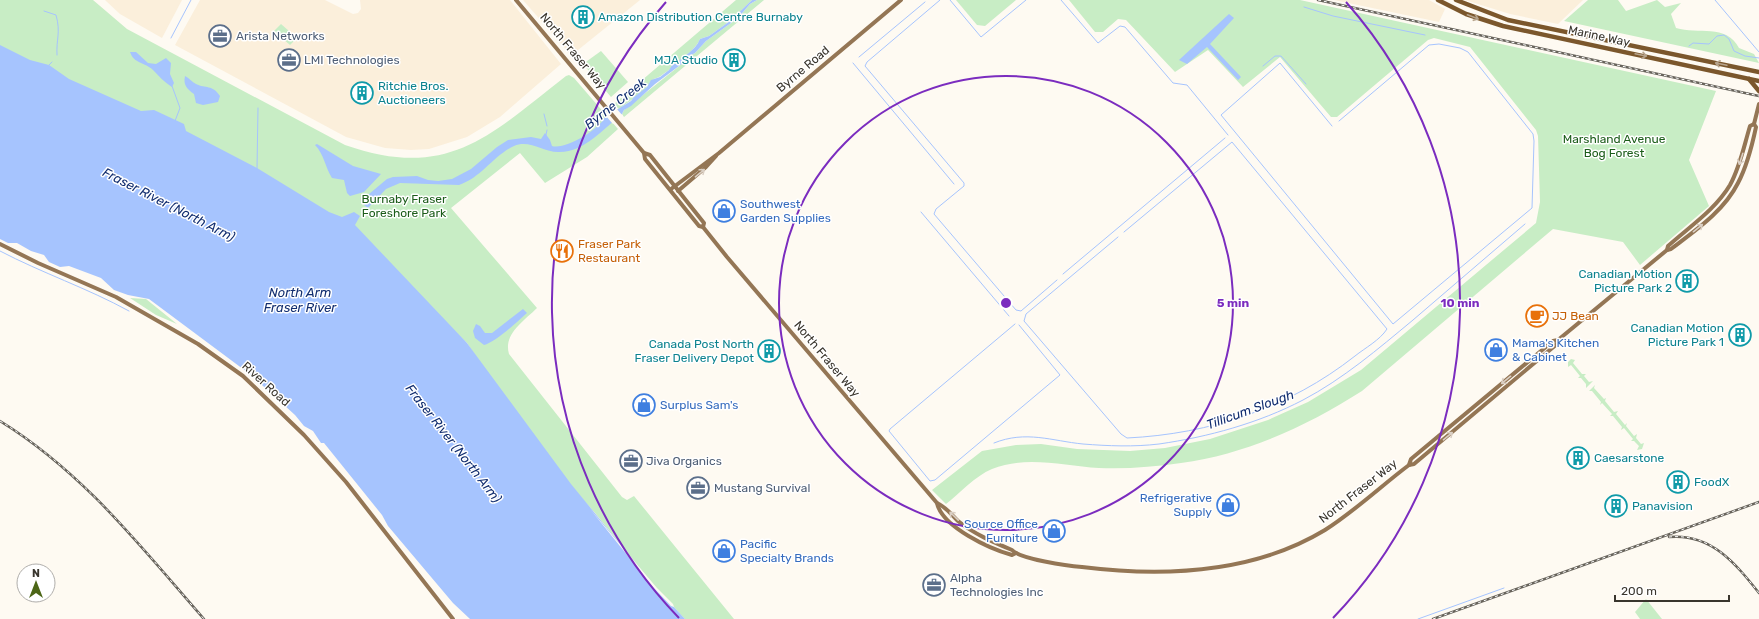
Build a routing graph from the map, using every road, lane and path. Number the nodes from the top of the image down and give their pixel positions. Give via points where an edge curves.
1 (516, 0) edge
2 (901, 0) edge
3 (1438, 0) edge
4 (1456, 0) edge
5 (1759, 72) edge
6 (1749, 79) junction
7 (1759, 81) edge
8 (1759, 91) edge
9 (1759, 104) edge
10 (1754, 124) junction
11 (644, 153) junction
12 (719, 153) junction
13 (675, 185) junction
14 (671, 189) junction
15 (679, 190) junction
16 (675, 194) junction
17 (703, 227) junction
18 (0, 244) edge
19 (1666, 250) junction
20 (1558, 340) junction
21 (1409, 465) junction
22 (453, 619) edge

1 - 11 street, North Fraser Way
2 - 12 street, Byrne Road
3 -> 6 main road, Marine Way via 1466,14 1503,26
5 -> 4 main road, Marine Way via 1508,20
6 - 7 main road, Marine Way
6 - 8 main road
9 - 10 street, North Fraser Way
10 -> 19 street, North Fraser Way via 1750,126 1730,185 1720,199
19 -> 10 street, North Fraser Way via 1671,249 1706,221 1731,195 1749,155 1756,127
11 - 13 street, North Fraser Way via 650,155
11 - 14 street, North Fraser Way via 645,159
12 - 13 street, Byrne Road
15 -> 12 street, Byrne Road via 706,168
13 - 14 street, Byrne Road
13 - 15 street, North Fraser Way
14 - 16 street, North Fraser Way
15 - 16 street, Byrne Road
15 - 17 street, North Fraser Way via 704,223
16 - 17 street, North Fraser Way via 699,226
17 - 21 street, North Fraser Way via 937,503 976,534 1016,553 1055,563 1121,571 1188,570 1250,560 1291,547 1324,530
18 - 22 street, River Road via 38,264 116,297 198,344 244,376 304,435 346,482
19 - 20 street, North Fraser Way
21 -> 20 street, North Fraser Way via 1414,464 1472,417 1557,344
20 -> 21 street, North Fraser Way via 1458,418 1410,459

